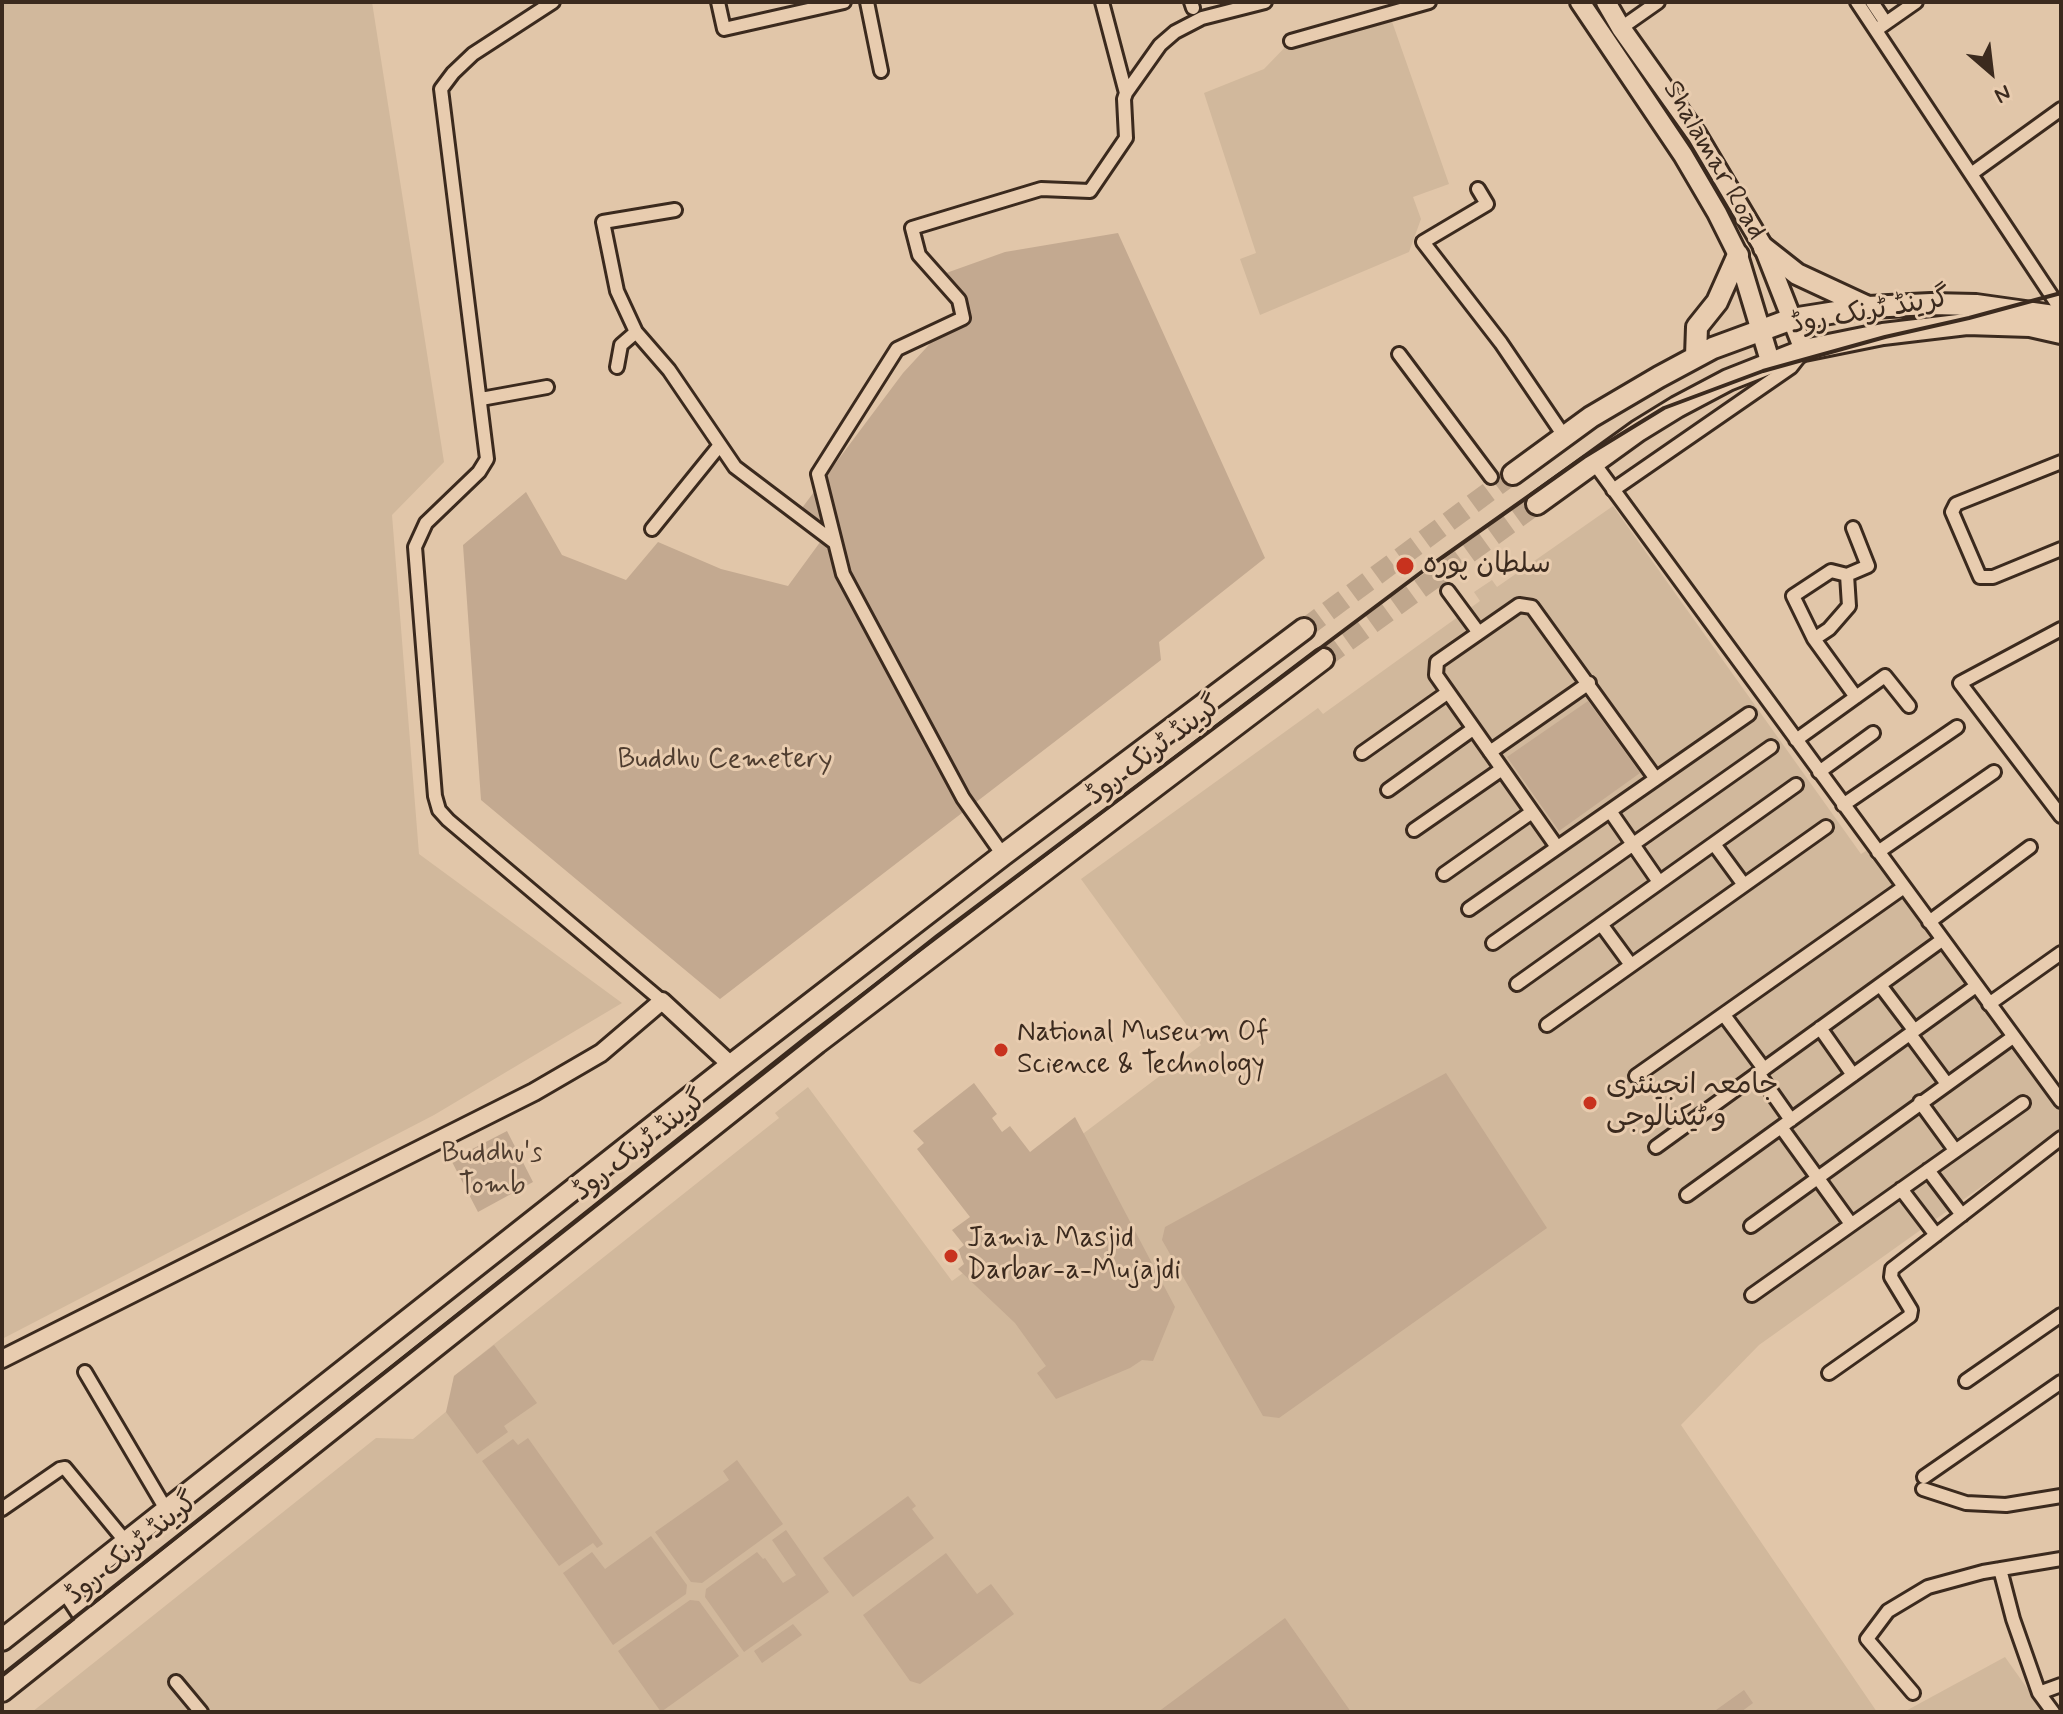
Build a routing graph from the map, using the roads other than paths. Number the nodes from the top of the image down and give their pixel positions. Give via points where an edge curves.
1 (553, 2) edge
2 (718, 2) edge
3 (844, 2) edge
4 (867, 2) edge
5 (1102, 2) edge
6 (1265, 2) edge
7 (1429, 2) edge
8 (1580, 2) edge
9 (1606, 2) edge
10 (1658, 2) edge
11 (1857, 2) edge
12 (1872, 2) edge
13 (1916, 2) edge
14 (1881, 26) junction
15 (1621, 28) junction
16 (1291, 41) dead end
17 (881, 71) dead end
18 (1126, 93) junction
19 (2061, 109) edge
20 (1971, 174) junction
21 (1478, 189) dead end
22 (675, 210) dead end
23 (1764, 248) junction
24 (1738, 255) junction
25 (1868, 307) junction
26 (2061, 310) edge
27 (2061, 317) edge
28 (1792, 319) junction
29 (1761, 330) junction
30 (636, 332) junction
31 (2061, 333) edge
32 (1804, 350) junction
33 (1399, 354) dead end
34 (1696, 356) junction
35 (1770, 361) junction
36 (617, 367) dead end
37 (547, 387) dead end
38 (481, 399) junction
39 (1564, 436) junction
40 (720, 445) junction
41 (2061, 462) edge
42 (1594, 463) junction
43 (1513, 474) tunnel mouth
44 (1491, 477) dead end
45 (1613, 490) junction
46 (1537, 504) tunnel mouth
47 (1853, 528) dead end
48 (652, 529) dead end
49 (834, 542) junction
50 (2061, 549) edge
51 (1847, 575) junction
52 (1448, 591) tunnel mouth
53 (1304, 629) tunnel mouth
54 (2060, 632) edge
55 (1479, 633) junction
56 (1814, 639) junction
57 (1323, 659) tunnel mouth
58 (1589, 683) junction
59 (1447, 693) junction
60 (1856, 697) junction
61 (1909, 706) dead end
62 (1749, 714) dead end
63 (1957, 727) dead end
64 (1473, 729) junction
65 (1873, 733) dead end
66 (1796, 740) junction
67 (1771, 747) dead end
68 (1490, 752) junction
69 (1362, 753) dead end
70 (1502, 769) junction
71 (1819, 772) junction
72 (1994, 772) dead end
73 (1656, 779) junction
74 (1796, 785) dead end
75 (1388, 790) dead end
76 (1843, 805) junction
77 (1610, 811) junction
78 (1532, 812) junction
79 (2060, 814) edge
80 (1826, 827) dead end
81 (1414, 830) dead end
82 (1633, 844) junction
83 (1714, 844) junction
84 (1557, 847) junction
85 (2030, 847) dead end
86 (1878, 852) junction
87 (1003, 855) junction
88 (1444, 874) dead end
89 (1659, 882) junction
90 (1744, 885) junction
91 (1904, 887) junction
92 (1469, 909) dead end
93 (1929, 922) junction
94 (1601, 924) junction
95 (1942, 940) junction
96 (1493, 943) dead end
97 (2061, 953) edge
98 (1631, 965) junction
99 (1517, 984) dead end
100 (1880, 985) junction
101 (1976, 986) junction
102 (662, 1001) junction
103 (1989, 1004) junction
104 (1724, 1015) junction
105 (1547, 1025) dead end
106 (1820, 1028) junction
107 (1912, 1032) junction
108 (2013, 1037) junction
109 (731, 1065) junction
110 (1761, 1071) junction
111 (1853, 1075) junction
112 (1636, 1076) dead end
113 (1947, 1084) junction
114 (2061, 1101) edge
115 (1920, 1102) junction
116 (2023, 1103) dead end
117 (1786, 1123) junction
118 (2061, 1138) edge
119 (1656, 1147) dead end
120 (1955, 1150) junction
121 (1928, 1170) junction
122 (1818, 1177) junction
123 (1901, 1189) junction
124 (1687, 1195) dead end
125 (1962, 1215) junction
126 (1851, 1224) junction
127 (1751, 1226) dead end
128 (1936, 1235) junction
129 (1752, 1295) dead end
130 (2061, 1315) edge
131 (2, 1359) edge
132 (85, 1372) dead end
133 (1829, 1373) dead end
134 (1966, 1381) dead end
135 (2061, 1382) edge
136 (2061, 1496) edge
137 (2, 1509) edge
138 (167, 1511) junction
139 (126, 1542) junction
140 (2061, 1559) edge
141 (2000, 1569) junction
142 (67, 1589) junction
143 (88, 1621) junction
144 (2, 1640) edge
145 (176, 1682) dead end
146 (2061, 1685) edge
147 (2, 1691) edge
148 (1913, 1693) dead end
149 (2039, 1693) junction
150 (201, 1712) edge
151 (2053, 1712) edge

1 - 38 street via 473,54 441,89
2 - 3 street via 724,29
4 - 17 street
5 - 18 street
6 - 18 street via 1202,18 1175,32
7 - 16 street
8 - 24 main road, Shalamar Road via 1683,155
9 - 15 main road, Shalamar Road
10 - 15 street
11 - 14 street
12 - 14 street
13 - 14 street
14 - 20 street
15 - 23 main road, Shalamar Road via 1697,135
18 - 49 street via 1126,138 1090,191 1041,189 912,228 919,255 959,300 963,318 897,349 818,474
19 - 20 street
20 - 26 street
21 - 39 street via 1487,204 1423,242
22 - 30 street via 603,222 617,291
23 - 25 main road via 1797,274
23 - 28 main road, Shalamar Road
24 - 29 main road, Shalamar Road
24 - 34 main road via 1717,302 1697,327
25 - 27 main road, گرینڈ ٹرنک روڈ via 1976,305
25 - 28 main road, گرینڈ ٹرنک روڈ
28 - 29 main road, گرینڈ ٹرنک روڈ
28 - 32 main road, Shalamar Road
29 - 34 main road, گرینڈ ٹرنک روڈ
29 - 35 main road, Shalamar Road
30 - 36 street via 621,345
30 - 40 street
31 - 32 main road, گرینڈ ٹرنک روڈ via 2030,326 1967,324
32 - 35 main road, گرینڈ ٹرنک روڈ
32 - 45 street via 1791,367
33 - 44 street
34 - 39 main road, گرینڈ ٹرنک روڈ
35 - 42 main road, گرینڈ ٹرنک روڈ via 1677,407
37 - 38 street
38 - 102 street via 487,459 426,523 415,547 439,810
39 - 43 main road, گرینڈ ٹرنک روڈ
40 - 48 street
40 - 49 street via 735,467
41 - 50 street via 1956,504 1952,512 1980,577 1993,577
42 - 45 street
42 - 46 main road, گرینڈ ٹرنک روڈ
45 - 66 street
47 - 51 street via 1868,566
49 - 87 street via 843,574 963,798
51 - 56 street via 1849,606
51 - 56 street via 1831,571 1793,596
52 - 55 street
53 - 87 main road, گرینڈ ٹرنک روڈ
54 - 79 street via 1960,683
55 - 58 street via 1519,605 1532,607
55 - 59 street via 1437,662 1436,675
56 - 60 street
57 - 143 main road, گرینڈ ٹرنک روڈ via 817,1043
58 - 68 street
58 - 73 street
59 - 64 street
59 - 69 street
60 - 61 street via 1885,676
60 - 66 street
62 - 73 street
63 - 76 street
64 - 68 street
64 - 75 street
65 - 71 street
66 - 71 street
67 - 82 street
68 - 70 street
70 - 78 street
70 - 81 street
71 - 76 street
72 - 86 street
73 - 77 street
74 - 83 street
76 - 86 street
77 - 82 street
77 - 84 street
78 - 84 street
78 - 88 street
80 - 90 street
82 - 89 street
82 - 96 street
83 - 89 street
83 - 90 street
84 - 92 street
85 - 93 street
86 - 91 street
87 - 109 main road, گرینڈ ٹرنک روڈ
89 - 94 street
90 - 98 street
91 - 93 street
91 - 104 street
93 - 95 street
94 - 98 street
94 - 99 street
95 - 100 street
95 - 101 street
97 - 103 street
98 - 105 street
100 - 106 street
100 - 107 street
101 - 103 street
101 - 107 street
102 - 109 street
102 - 131 street via 601,1053 534,1092
103 - 108 street
104 - 110 street
104 - 112 street
106 - 110 street
106 - 111 street
107 - 111 street
107 - 113 street
108 - 113 street
108 - 114 street
109 - 138 main road, گرینڈ ٹرنک روڈ
110 - 117 street
110 - 119 street
111 - 117 street
113 - 115 street
115 - 120 street
115 - 122 street
116 - 120 street
117 - 122 street
117 - 124 street
118 - 125 street
120 - 121 street
121 - 123 street
121 - 125 street
122 - 126 street
122 - 127 street
123 - 126 street
123 - 128 street
125 - 128 street
126 - 129 street
128 - 133 street via 1890,1272 1910,1316
130 - 134 street
132 - 138 street
135 - 136 street via 1924,1483 1966,1503 2006,1505
137 - 139 street via 65,1468
138 - 139 main road, گرینڈ ٹرنک روڈ
139 - 142 main road, گرینڈ ٹرنک روڈ
140 - 141 street
141 - 148 street via 1928,1587 1888,1611 1867,1639
141 - 149 street
142 - 143 main road
142 - 144 main road, گرینڈ ٹرنک روڈ
143 - 147 main road, گرینڈ ٹرنک روڈ
145 - 150 street
146 - 149 street
149 - 151 street

